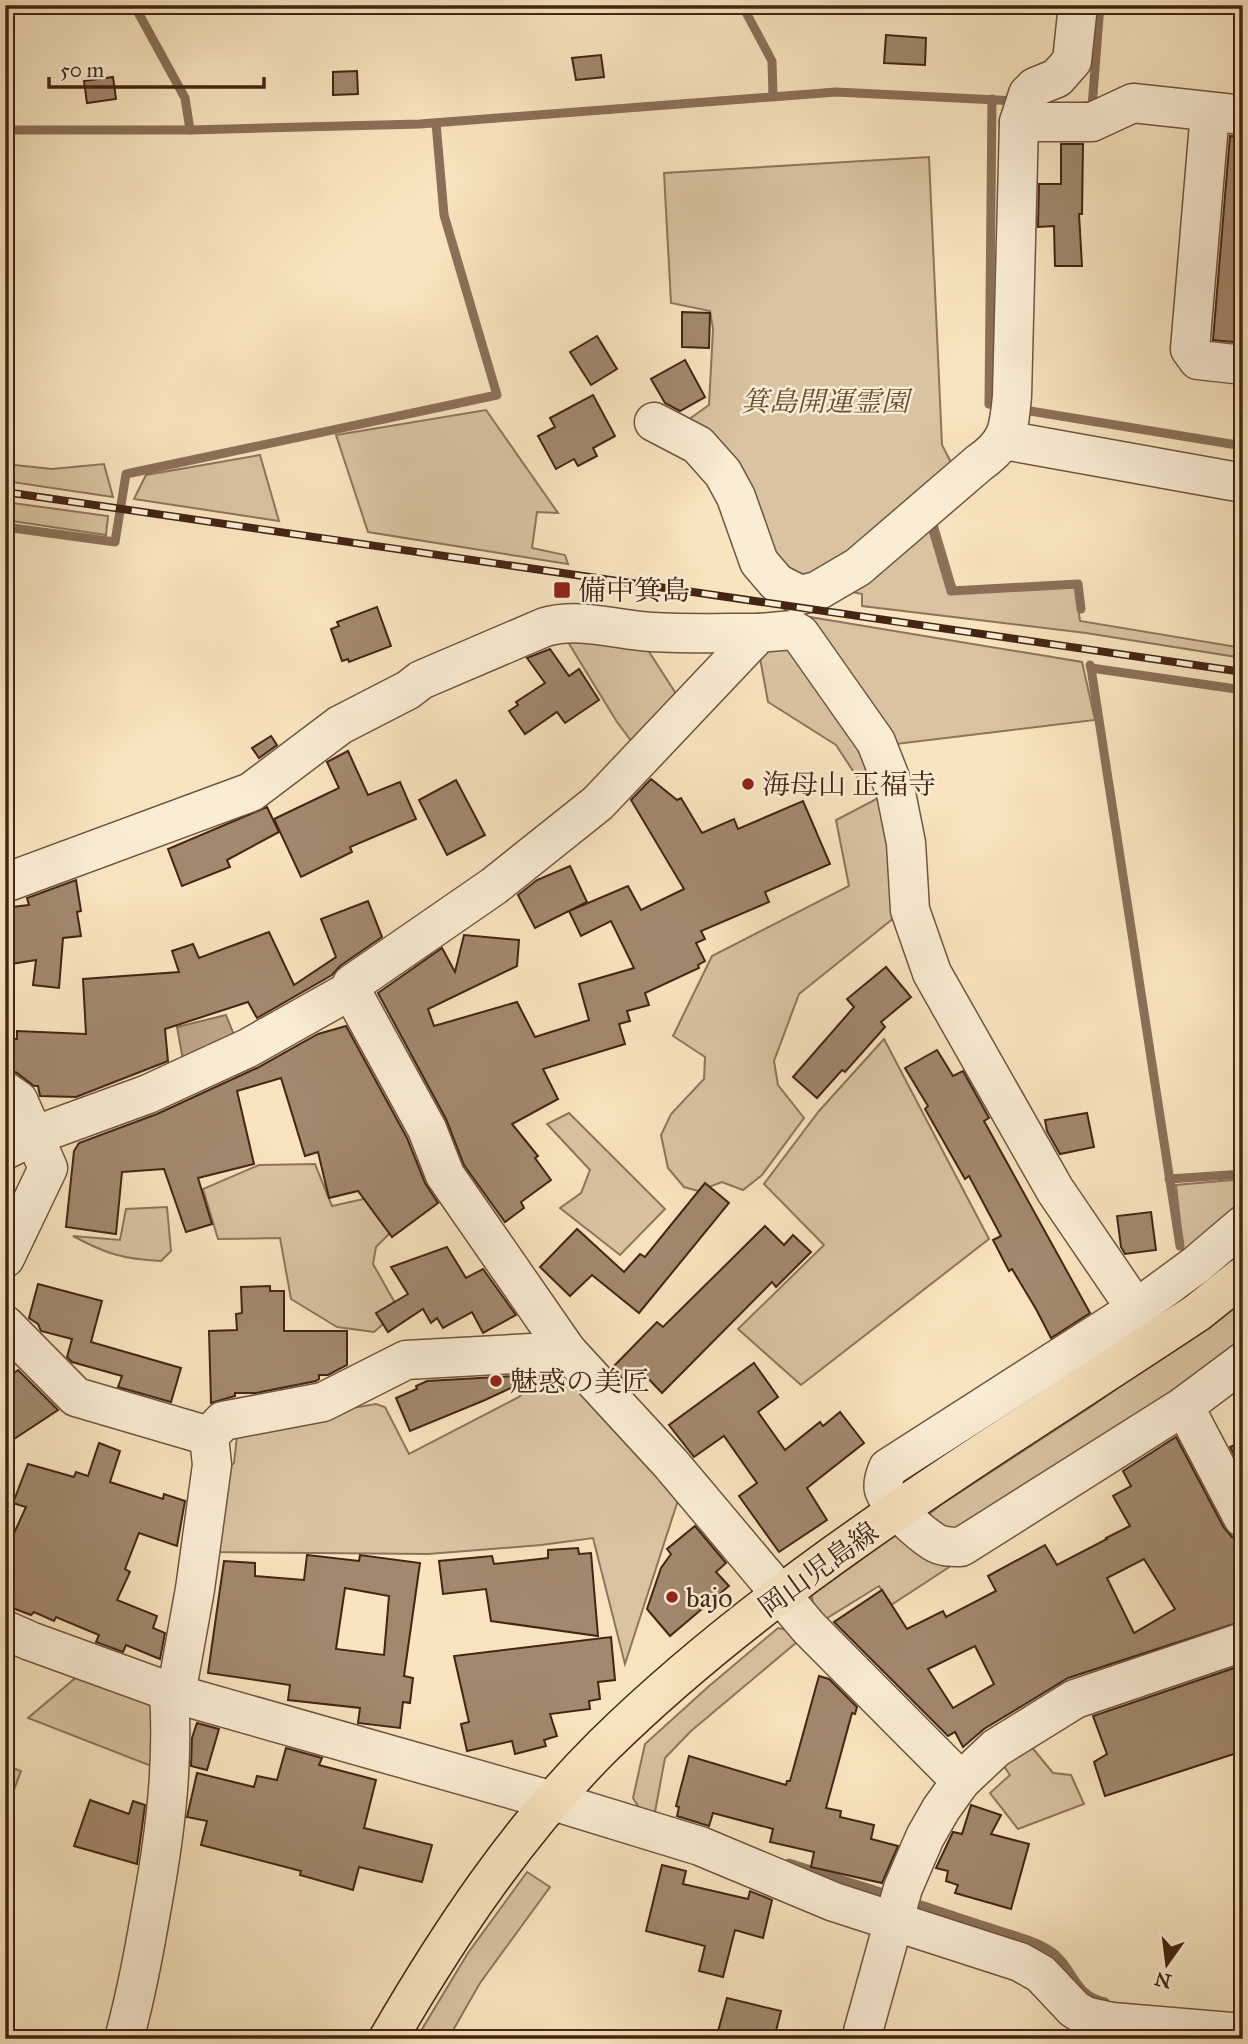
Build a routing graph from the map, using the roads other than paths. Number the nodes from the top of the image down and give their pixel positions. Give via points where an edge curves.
1 (1078, 5) edge
2 (1023, 110) junction
3 (1226, 113) edge
4 (1243, 365) edge
5 (1009, 420) junction
6 (654, 422) dead end
7 (1243, 484) edge
8 (784, 619) junction
9 (5, 883) edge
10 (351, 990) junction
11 (5, 1091) edge
12 (20, 1143) edge
13 (1243, 1225) edge
14 (5, 1258) edge
15 (1243, 1276) edge
16 (1136, 1310) junction
17 (5, 1325) edge
18 (566, 1351) junction
19 (1243, 1362) edge
20 (1184, 1406) junction
21 (209, 1436) junction
22 (898, 1511) junction
23 (1243, 1518) edge
24 (780, 1595) junction
25 (5, 1630) edge
26 (1243, 1642) edge
27 (176, 1687) junction
28 (961, 1781) junction
29 (553, 1801) junction
30 (897, 1905) junction
31 (1084, 2027) edge
32 (1243, 2033) edge
33 (124, 2039) edge
34 (388, 2039) edge
35 (861, 2039) edge

1 - 2 street via 1072,61 1057,78 1035,86
2 - 3 street via 1092,122 1133,103
2 - 5 street
3 - 4 street via 1189,349 1198,360
5 - 7 street
5 - 8 street via 994,453 858,567 817,591
6 - 8 street via 698,445 723,473 759,562 778,583
8 - 9 street via 651,632 573,622 545,627 421,680 340,725 251,792
8 - 10 street via 598,803 494,886 352,984
8 - 16 street via 800,634 876,742 896,793 906,843 910,910 932,973 1055,1191
10 - 12 street via 248,1048 148,1094
10 - 18 street via 427,1129 445,1175
11 - 12 street via 18,1100
12 - 14 street via 48,1168
13 - 16 street
15 - 22 main road, 岡山児島線 via 1198,1312
16 - 22 street via 888,1468 884,1491
17 - 21 street via 76,1397
18 - 21 street via 406,1360 323,1402 223,1421
18 - 24 street via 671,1464
19 - 20 street
20 - 22 street via 961,1547 935,1543
20 - 23 street
21 - 27 street via 212,1465
22 - 24 main road, 岡山児島線
24 - 28 street
24 - 29 main road, 岡山児島線 via 674,1679
25 - 27 street
26 - 28 street via 1075,1699 996,1748
27 - 29 street
27 - 33 street via 169,1797
28 - 30 street via 925,1837
29 - 30 street via 700,1846 805,1891
29 - 34 main road, 岡山児島線 via 436,1958
30 - 31 street via 1041,1974 1074,2009
30 - 35 street
31 - 32 street via 1112,2022

